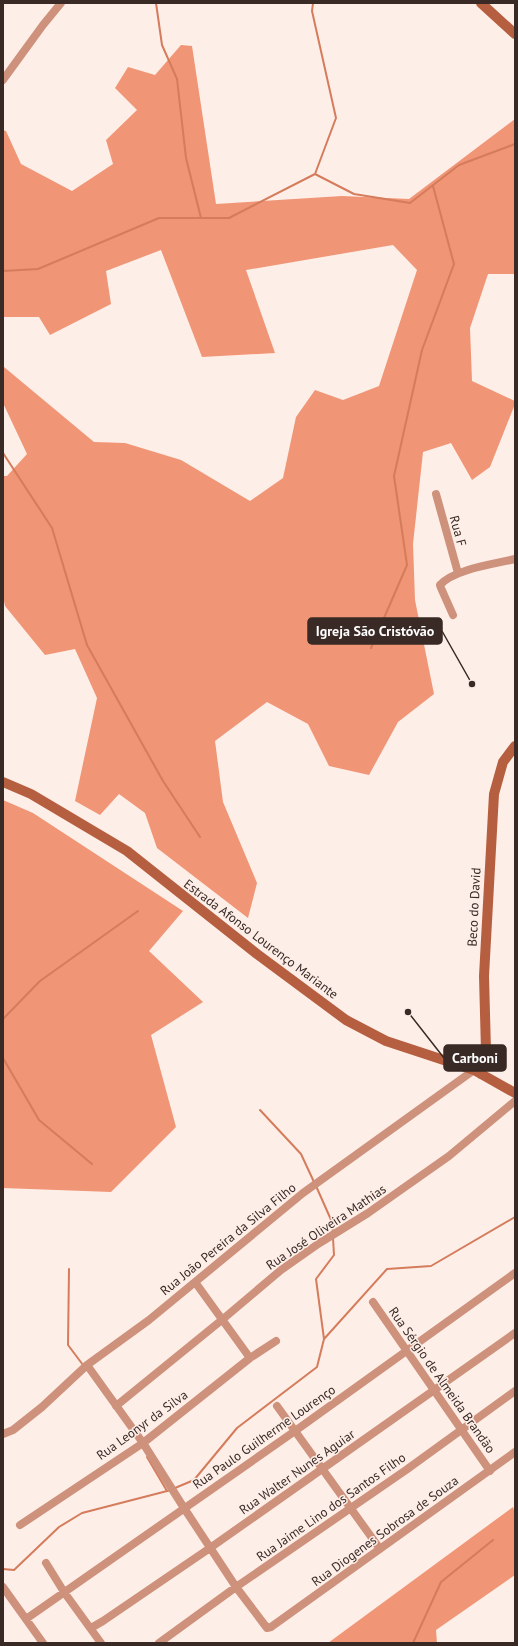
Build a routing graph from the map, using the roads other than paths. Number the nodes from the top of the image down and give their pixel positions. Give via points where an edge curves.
1 (61, 3) edge
2 (481, 3) edge
3 (515, 34) edge
4 (3, 80) edge
5 (436, 494) dead end
6 (515, 559) edge
7 (458, 573) junction
8 (453, 616) dead end
9 (515, 746) edge
10 (3, 782) edge
11 (478, 1072) junction
12 (515, 1093) edge
13 (515, 1102) edge
14 (515, 1273) edge
15 (195, 1282) junction
16 (373, 1302) dead end
17 (223, 1319) junction
18 (515, 1333) edge
19 (276, 1341) dead end
20 (407, 1351) junction
21 (250, 1358) junction
22 (87, 1366) junction
23 (433, 1390) junction
24 (515, 1391) edge
25 (116, 1406) junction
26 (277, 1406) dead end
27 (461, 1430) junction
28 (295, 1431) junction
29 (3, 1434) edge
30 (143, 1443) junction
31 (515, 1452) edge
32 (322, 1468) junction
33 (490, 1471) junction
34 (184, 1508) junction
35 (350, 1508) junction
36 (20, 1525) dead end
37 (210, 1548) junction
38 (380, 1549) junction
39 (46, 1563) dead end
40 (3, 1587) edge
41 (236, 1587) junction
42 (64, 1592) junction
43 (26, 1619) junction
44 (90, 1628) junction
45 (43, 1643) edge
46 (101, 1643) edge
47 (159, 1643) edge

1 - 4 street
2 - 3 main road
5 - 7 street, Rua F
6 - 7 street
7 - 8 street via 440,585
9 - 11 main road, Beco do David via 503,762 494,794 484,976 486,1051
10 - 11 main road, Estrada Afonso Lourenço Mariante via 30,794 127,851 257,954 346,1020 386,1041
11 - 12 main road, Estrada Afonso Lourenço Mariante
11 - 15 street, Rua João Pereira da Silva Filho via 303,1193
13 - 17 street, Rua José Oliveira Mathias via 449,1156 281,1270
14 - 20 street, Rua Paulo Guilherme Lourenço
15 - 17 street
15 - 22 street, Rua João Pereira da Silva Filho
16 - 20 street, Rua Sérgio de Almeida Brandão
17 - 21 street
17 - 25 street, Rua José Oliveira Mathias
18 - 23 street, Rua Walter Nunes Aguiar
19 - 21 street, Rua Leonyr da Silva
20 - 23 street, Rua Sérgio de Almeida Brandão
20 - 28 street, Rua Paulo Guilherme Lourenço
21 - 30 street, Rua Leonyr da Silva
22 - 25 street
22 - 29 street, Rua João Pereira da Silva Filho via 42,1407 13,1430
23 - 27 street, Rua Sérgio de Almeida Brandão
23 - 32 street, Rua Walter Nunes Aguiar
24 - 27 street, Rua Jaime Lino dos Santos Filho
25 - 30 street
26 - 28 street
27 - 33 street, Rua Sérgio de Almeida Brandão
27 - 35 street, Rua Jaime Lino dos Santos Filho
28 - 32 street
28 - 34 street, Rua Paulo Guilherme Lourenço
30 - 34 street
30 - 36 street, Rua Leonyr da Silva
31 - 33 street, Rua Diogenes Sobrosa de Souza
32 - 35 street
32 - 37 street, Rua Walter Nunes Aguiar
33 - 38 street, Rua Diogenes Sobrosa de Souza
34 - 37 street
34 - 42 street, Rua Paulo Guilherme Lourenço
35 - 38 street
35 - 41 street, Rua Jaime Lino dos Santos Filho
37 - 41 street
37 - 44 street, Rua Walter Nunes Aguiar
38 - 41 street, Rua Diogenes Sobrosa de Souza via 271,1627 267,1628
39 - 42 street
40 - 43 street
41 - 47 street, Rua Jaime Lino dos Santos Filho
42 - 43 street, Rua Paulo Guilherme Lourenço
42 - 44 street
43 - 45 street
44 - 46 street

